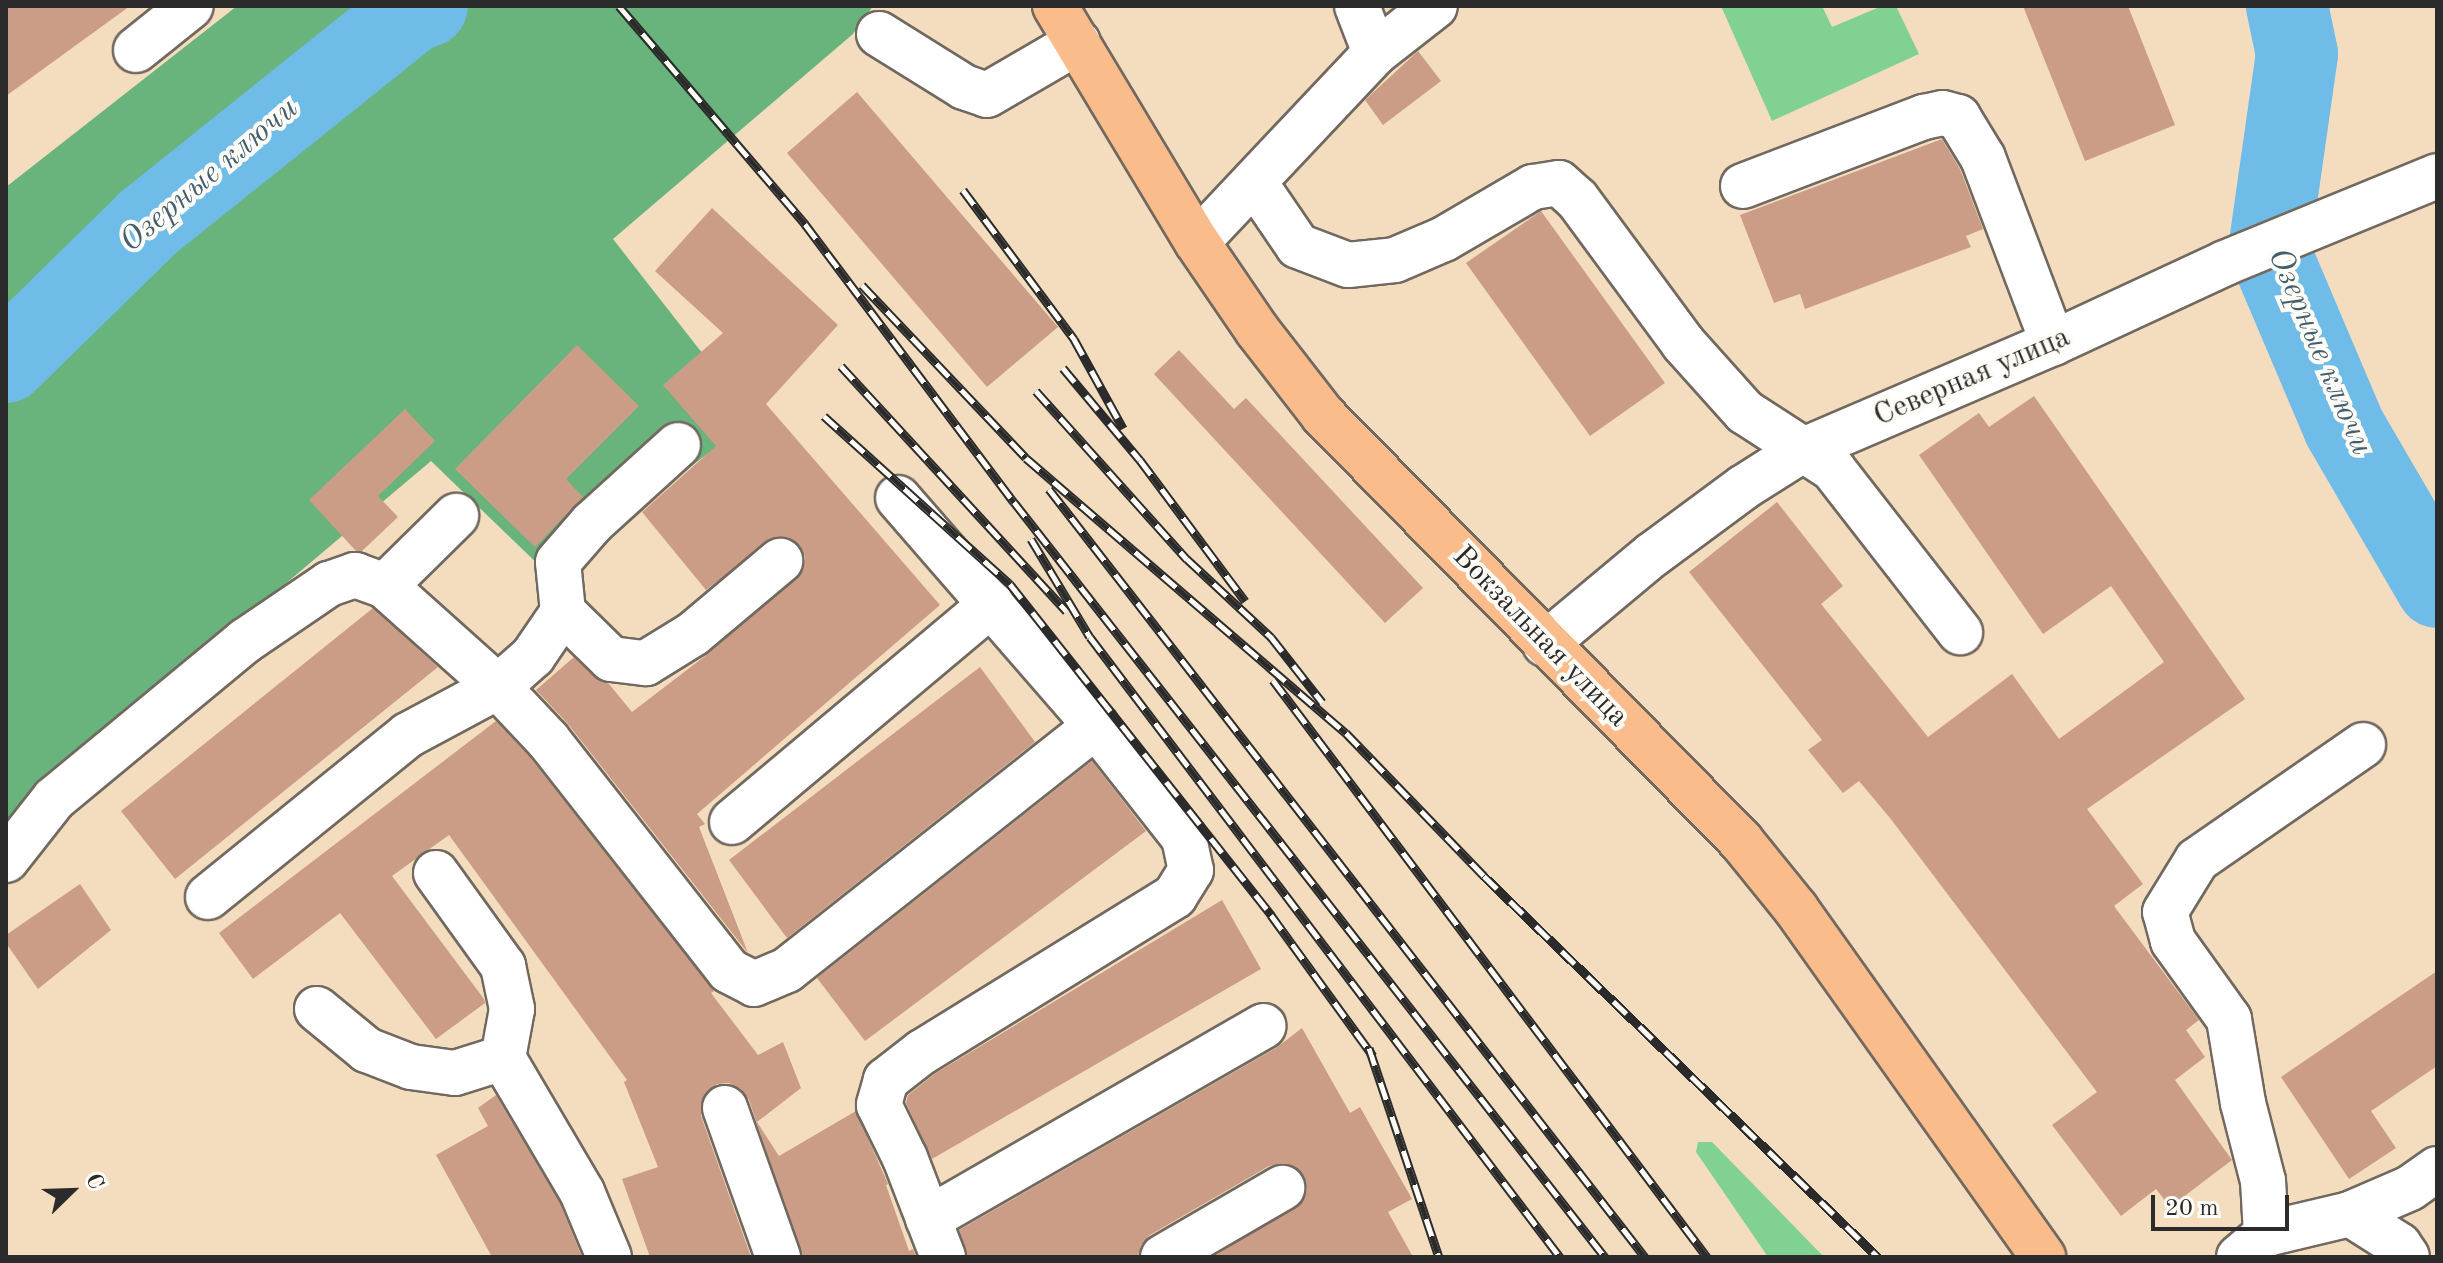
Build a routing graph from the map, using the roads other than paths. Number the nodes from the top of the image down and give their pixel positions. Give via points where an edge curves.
1 (191, 6) edge
2 (1055, 6) edge
3 (1357, 6) edge
4 (1435, 6) edge
5 (879, 34) dead end
6 (1078, 42) junction
7 (136, 50) dead end
8 (1375, 53) junction
9 (1255, 183) junction
10 (2431, 185) edge
11 (1743, 186) dead end
12 (1197, 242) junction
13 (2053, 343) junction
14 (678, 445) dead end
15 (1801, 451) junction
16 (898, 498) dead end
17 (456, 516) dead end
18 (780, 561) dead end
19 (385, 586) junction
20 (992, 604) junction
21 (563, 612) junction
22 (1960, 632) dead end
23 (1545, 644) junction
24 (498, 687) junction
25 (1096, 726) junction
26 (2363, 745) dead end
27 (732, 822) dead end
28 (6, 860) edge
29 (436, 873) dead end
30 (208, 897) dead end
31 (317, 1009) dead end
32 (1264, 1026) dead end
33 (503, 1058) junction
34 (725, 1108) dead end
35 (2437, 1169) edge
36 (1282, 1188) dead end
37 (2350, 1214) junction
38 (935, 1238) edge
39 (2253, 1246) edge
40 (609, 1257) edge
41 (778, 1257) edge
42 (1163, 1257) edge
43 (2043, 1257) edge
44 (2407, 1257) edge

1 - 7 street
2 - 6 main road, Вокзальная улица
3 - 8 street
4 - 8 street
5 - 6 street via 964,87 987,95
6 - 12 main road, Вокзальная улица
8 - 9 street
9 - 12 street
9 - 15 street via 1298,246 1348,265 1395,260 1444,239 1533,187 1559,183 1577,199 1683,343 1745,412
10 - 13 street, Северная улица via 2225,263
11 - 13 street via 1924,117 1958,117 1983,158
12 - 23 main road, Вокзальная улица via 1323,415
13 - 15 street, Северная улица
14 - 21 street via 592,523 558,562
15 - 22 street via 1833,469
15 - 23 street, Северная улица via 1652,555
16 - 20 street
17 - 19 street
18 - 21 street via 693,634 646,663 611,659
19 - 24 street
19 - 28 street via 355,575 329,584 245,641 54,799
20 - 25 street
20 - 27 street
21 - 24 street via 533,656
23 - 43 main road, Вокзальная улица via 1741,841
24 - 25 street via 548,740 729,971 754,984 787,970
24 - 30 street via 408,735
25 - 38 street via 1184,838 1191,870 1175,896 922,1052 886,1080 879,1105
26 - 39 street via 2197,860 2165,912 2173,941 2229,1019 2263,1181
29 - 33 street via 503,966 512,1009
31 - 33 street via 367,1050 411,1067 455,1073
32 - 38 street
33 - 40 street via 582,1192
34 - 41 street
35 - 37 street via 2410,1188
36 - 42 street
37 - 39 street
37 - 44 street via 2399,1245

